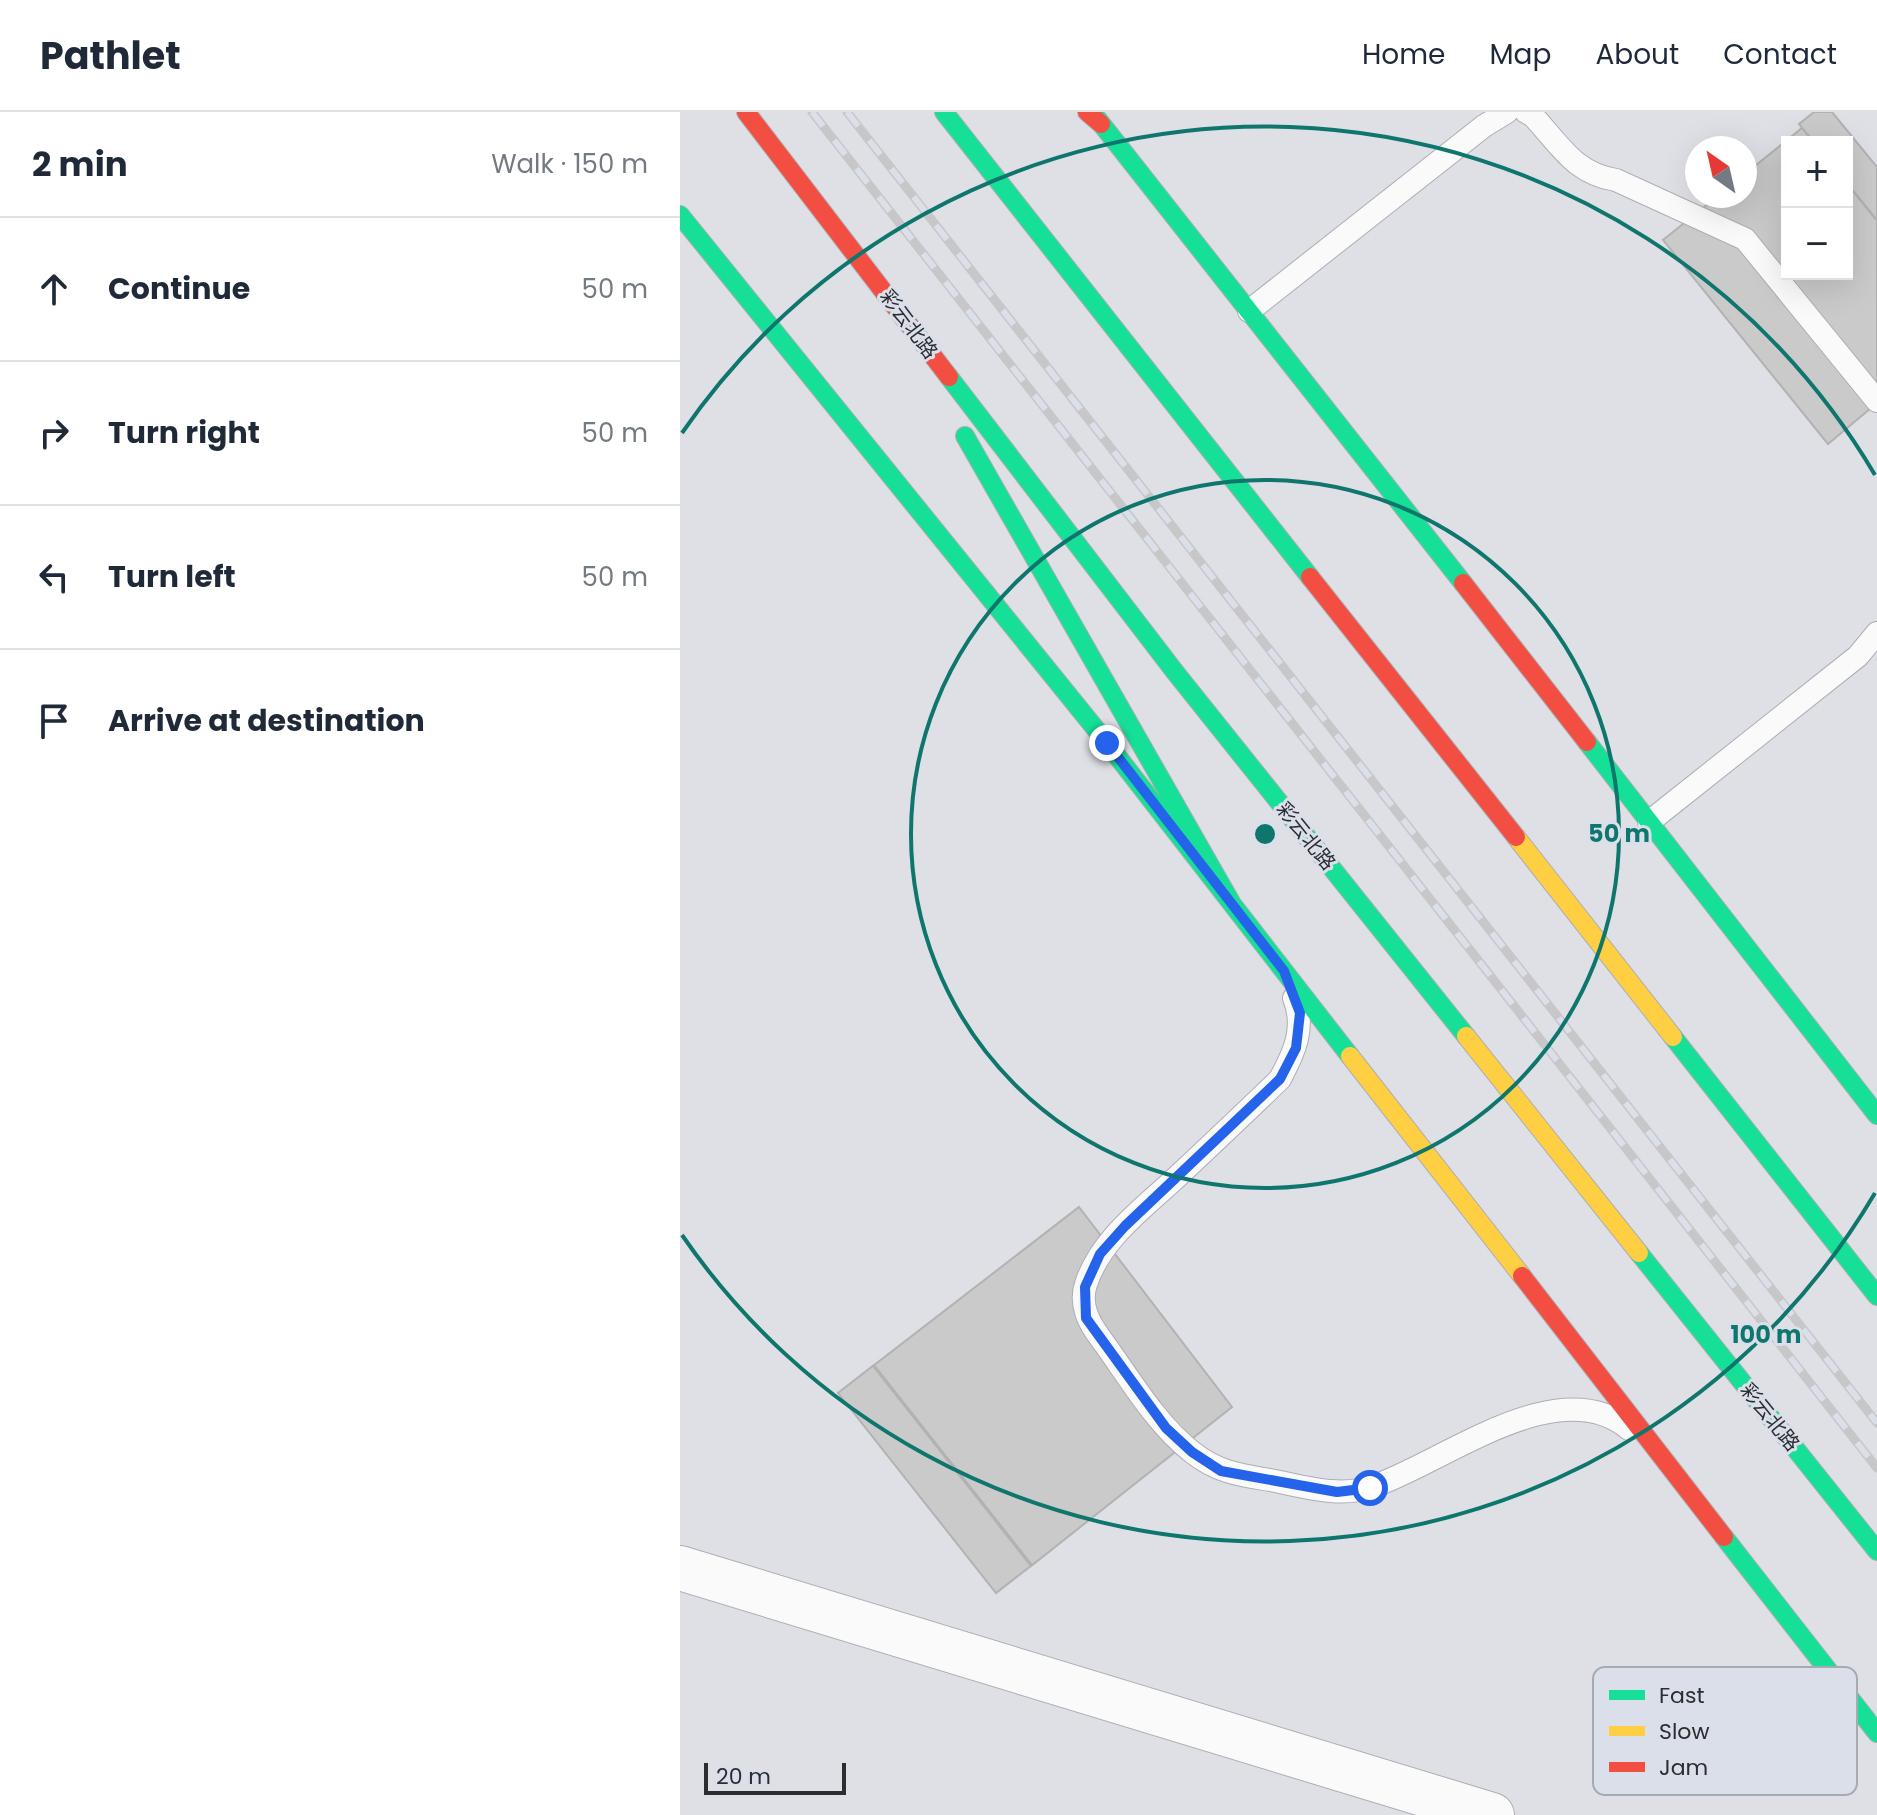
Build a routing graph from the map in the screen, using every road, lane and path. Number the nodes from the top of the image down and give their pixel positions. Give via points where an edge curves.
1 (746, 112) edge
2 (944, 112) edge
3 (1507, 112) edge
4 (1526, 112) edge
5 (1093, 116) edge
6 (680, 215) edge
7 (881, 288) junction
8 (1249, 311) junction
9 (1877, 401) edge
10 (1877, 633) edge
11 (1649, 822) junction
12 (1232, 904) junction
13 (1284, 971) junction
14 (1877, 1115) edge
15 (1877, 1296) edge
16 (1659, 1454) junction
17 (1877, 1551) edge
18 (680, 1568) edge
19 (1825, 1667) edge
20 (1857, 1707) edge
21 (1877, 1733) edge
22 (1492, 1815) edge

1 - 7 main road, 彩云北路
2 - 15 main road
3 - 8 lane
4 - 9 lane via 1581,169 1745,239
5 - 8 main road
6 - 12 main road
7 - 12 main road
7 - 17 main road, 彩云北路 via 1175,672
8 - 11 main road
10 - 11 lane via 1858,656
11 - 14 main road via 1865,1088
12 - 13 main road
13 - 16 main road
13 - 16 lane via 1300,1013 1296,1048 1280,1079 1125,1226 1100,1254 1085,1287 1086,1318 1166,1428 1221,1471 1337,1492 1370,1488 1481,1434 1552,1410 1588,1411 1619,1420
16 - 19 main road
18 - 22 street
20 - 21 main road

